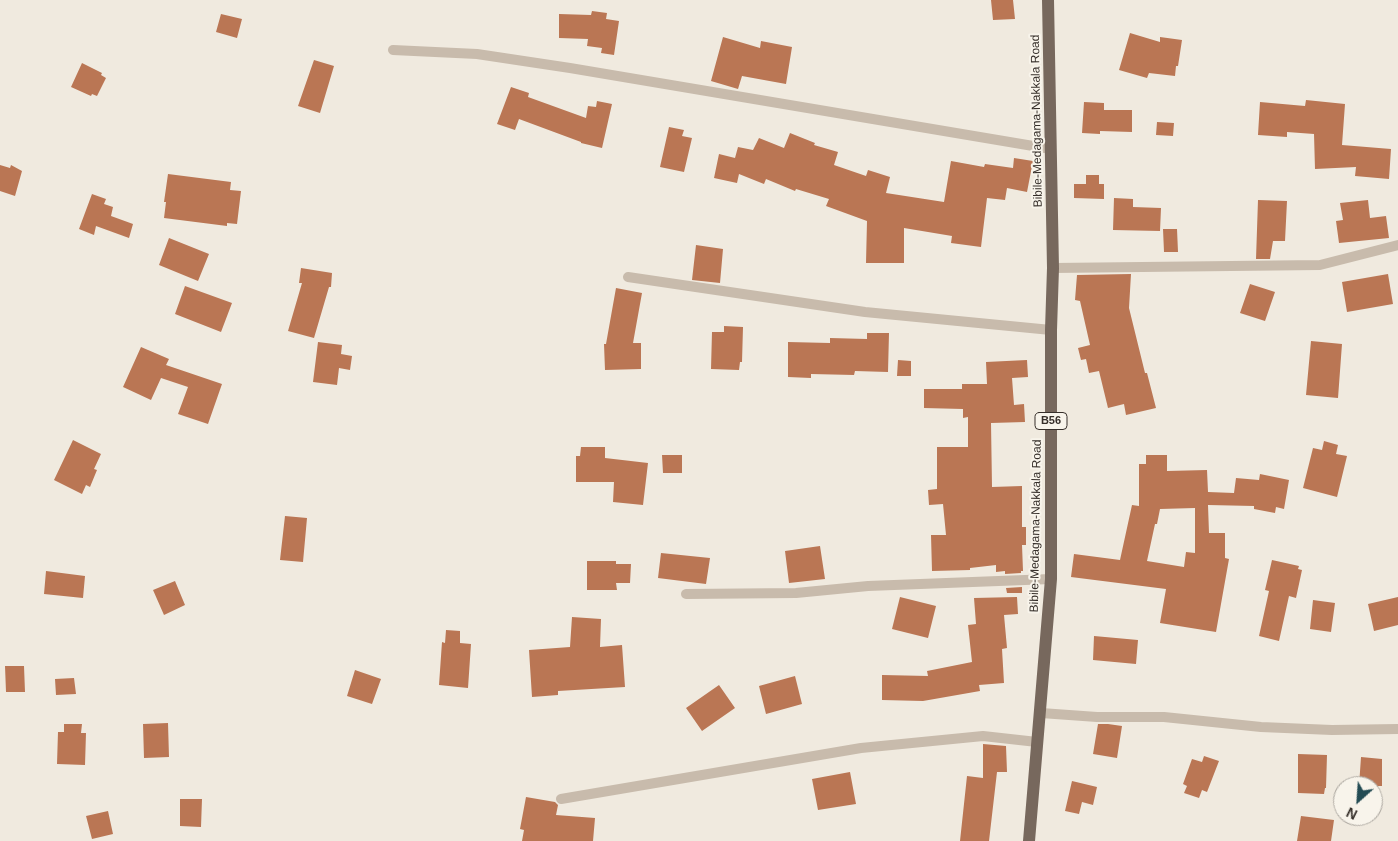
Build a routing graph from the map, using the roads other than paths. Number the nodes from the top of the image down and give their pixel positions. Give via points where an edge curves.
1 (1048, 0) edge
2 (393, 50) dead end
3 (1052, 149) junction
4 (1398, 245) edge
5 (1053, 268) junction
6 (628, 277) dead end
7 (1051, 330) junction
8 (1051, 579) junction
9 (686, 594) dead end
10 (1040, 713) junction
11 (1398, 729) edge
12 (1037, 742) junction
13 (561, 799) dead end
14 (1029, 841) edge

1 - 3 main road, Bibile-Medagama-Nakkala Road / B56
2 - 3 lane via 487,56
3 - 5 main road, Bibile-Medagama-Nakkala Road / B56
4 - 5 lane via 1320,265
5 - 7 main road, Bibile-Medagama-Nakkala Road / B56
6 - 7 lane via 865,312
7 - 8 main road, Bibile-Medagama-Nakkala Road / B56
8 - 9 lane via 868,586 796,593
8 - 10 main road, Bibile-Medagama-Nakkala Road / B56
10 - 11 lane via 1164,717 1261,727
10 - 12 main road, Bibile-Medagama-Nakkala Road / B56
12 - 13 lane via 983,736 861,748
12 - 14 main road, Bibile-Medagama-Nakkala Road / B56

